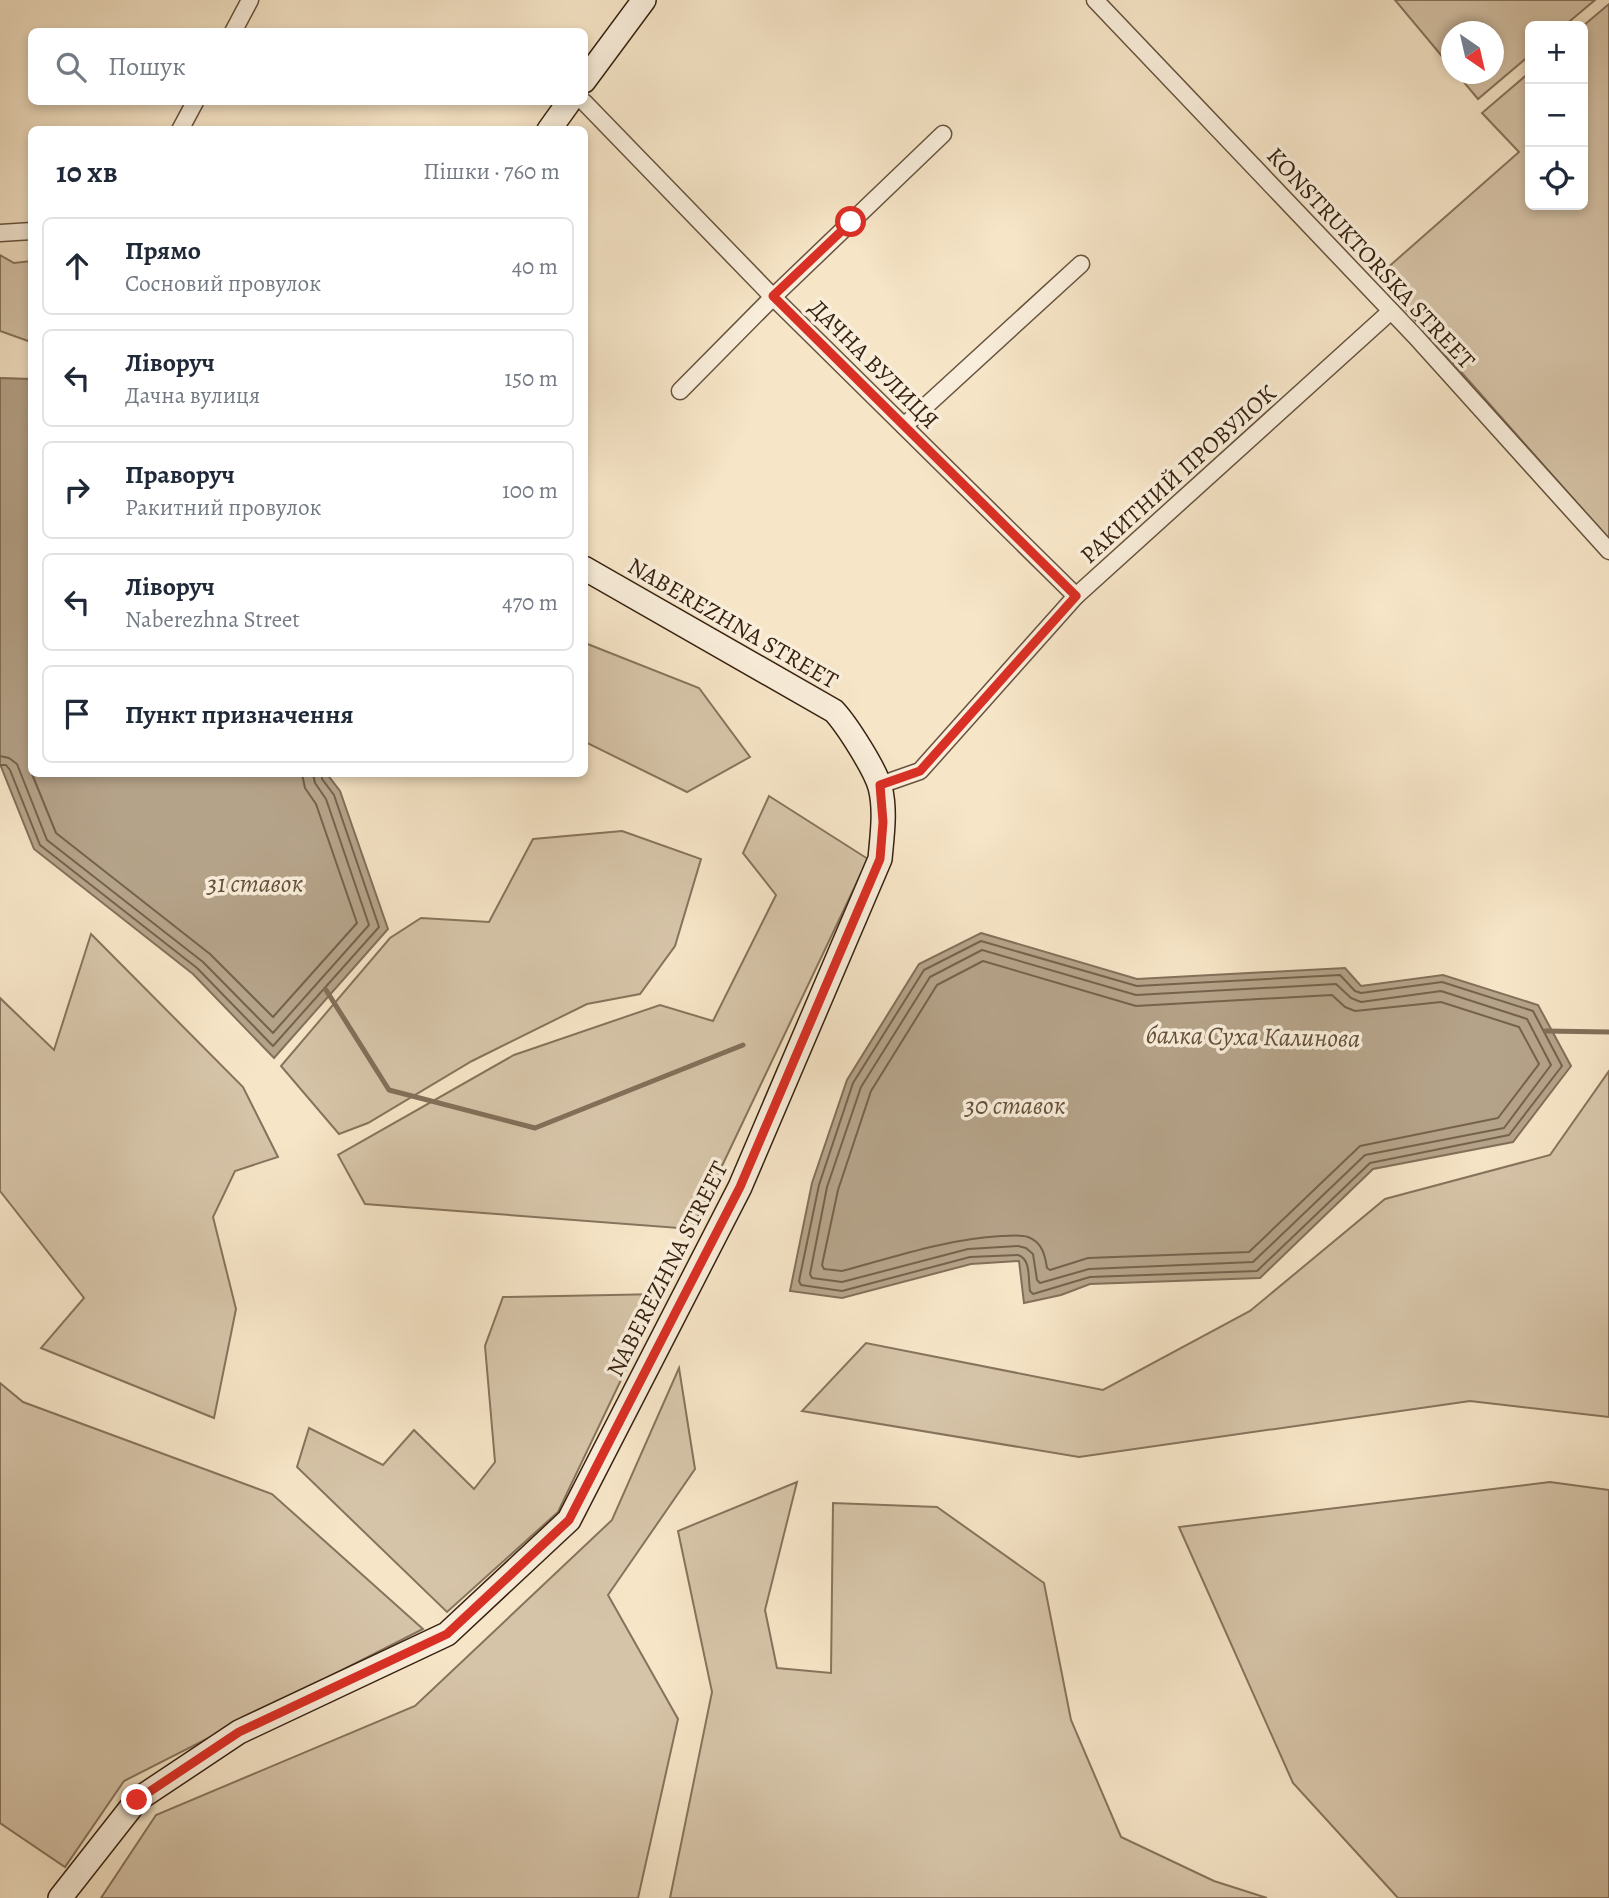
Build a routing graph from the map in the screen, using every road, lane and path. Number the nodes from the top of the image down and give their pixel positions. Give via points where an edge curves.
1 (250, 0) edge
2 (644, 0) edge
3 (1095, 0) edge
4 (235, 28) edge
5 (588, 76) edge
6 (193, 105) edge
7 (567, 105) edge
8 (587, 105) edge
9 (182, 126) edge
10 (552, 126) edge
11 (943, 134) dead end
12 (28, 231) edge
13 (0, 233) edge
14 (1081, 264) dead end
15 (773, 296) junction
16 (1391, 311) junction
17 (680, 391) dead end
18 (904, 426) junction
19 (1609, 551) edge
20 (588, 570) edge
21 (1076, 596) junction
22 (880, 785) junction
23 (60, 1898) edge

1 - 4 street
2 - 5 street
3 - 16 street, KONSTRUKTORSKA STREET
6 - 9 street
7 - 10 street
8 - 15 street, ДАЧНА ВУЛИЦЯ
11 - 15 street
12 - 13 street
14 - 18 street
15 - 17 street
15 - 18 street, ДАЧНА ВУЛИЦЯ
16 - 19 street, KONSTRUKTORSKA STREET
16 - 21 street, РАКИТНИЙ ПРОВУЛОК
18 - 21 street, ДАЧНА ВУЛИЦЯ
20 - 22 street, NABEREZHNA STREET via 834,711
21 - 22 street, РАКИТНИЙ ПРОВУЛОК via 920,771
22 - 23 street, NABEREZHNA STREET via 880,859 740,1187 569,1520 447,1634 239,1732 137,1800

